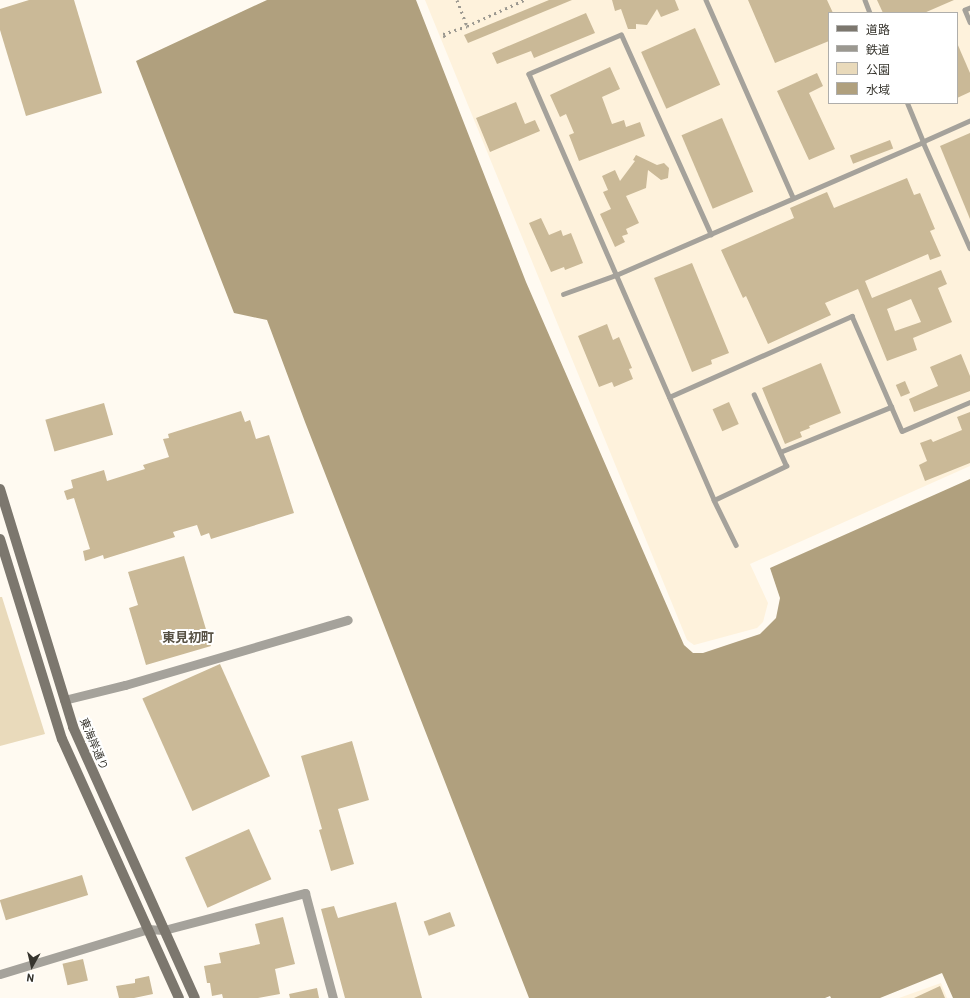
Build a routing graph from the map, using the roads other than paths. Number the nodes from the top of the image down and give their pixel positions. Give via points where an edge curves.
1 (706, 0) edge
2 (865, 0) edge
3 (970, 8) edge
4 (870, 12) edge
5 (970, 22) edge
6 (907, 104) edge
7 (970, 121) edge
8 (923, 142) junction
9 (793, 197) junction
10 (711, 235) junction
11 (970, 248) edge
12 (616, 275) junction
13 (563, 294) dead end
14 (754, 395) dead end
15 (669, 397) junction
16 (970, 402) edge
17 (891, 406) junction
18 (780, 452) junction
19 (0, 489) edge
20 (714, 500) junction
21 (0, 539) edge
22 (736, 545) dead end
23 (348, 620) dead end
24 (64, 700) junction
25 (148, 929) junction
26 (164, 930) junction
27 (0, 974) edge
28 (179, 998) edge
29 (195, 998) edge
30 (333, 998) edge

1 - 9 lane
2 - 4 lane
3 - 5 lane via 965,10
6 - 8 lane
7 - 8 lane
8 - 9 lane
8 - 11 lane
9 - 10 lane
10 - 12 lane
10 - 12 lane via 621,35 529,74
12 - 13 lane
12 - 15 lane
14 - 18 lane
15 - 17 lane via 852,316
15 - 20 lane
16 - 17 lane via 902,431
17 - 18 lane
18 - 20 lane via 786,466
19 - 24 street, 東海岸通り
20 - 22 lane
21 - 25 street via 57,726
23 - 24 street via 133,683
24 - 26 street, 東海岸通り
25 - 26 street
25 - 27 street
25 - 28 street
26 - 29 street, 東海岸通り
26 - 30 street via 304,893

